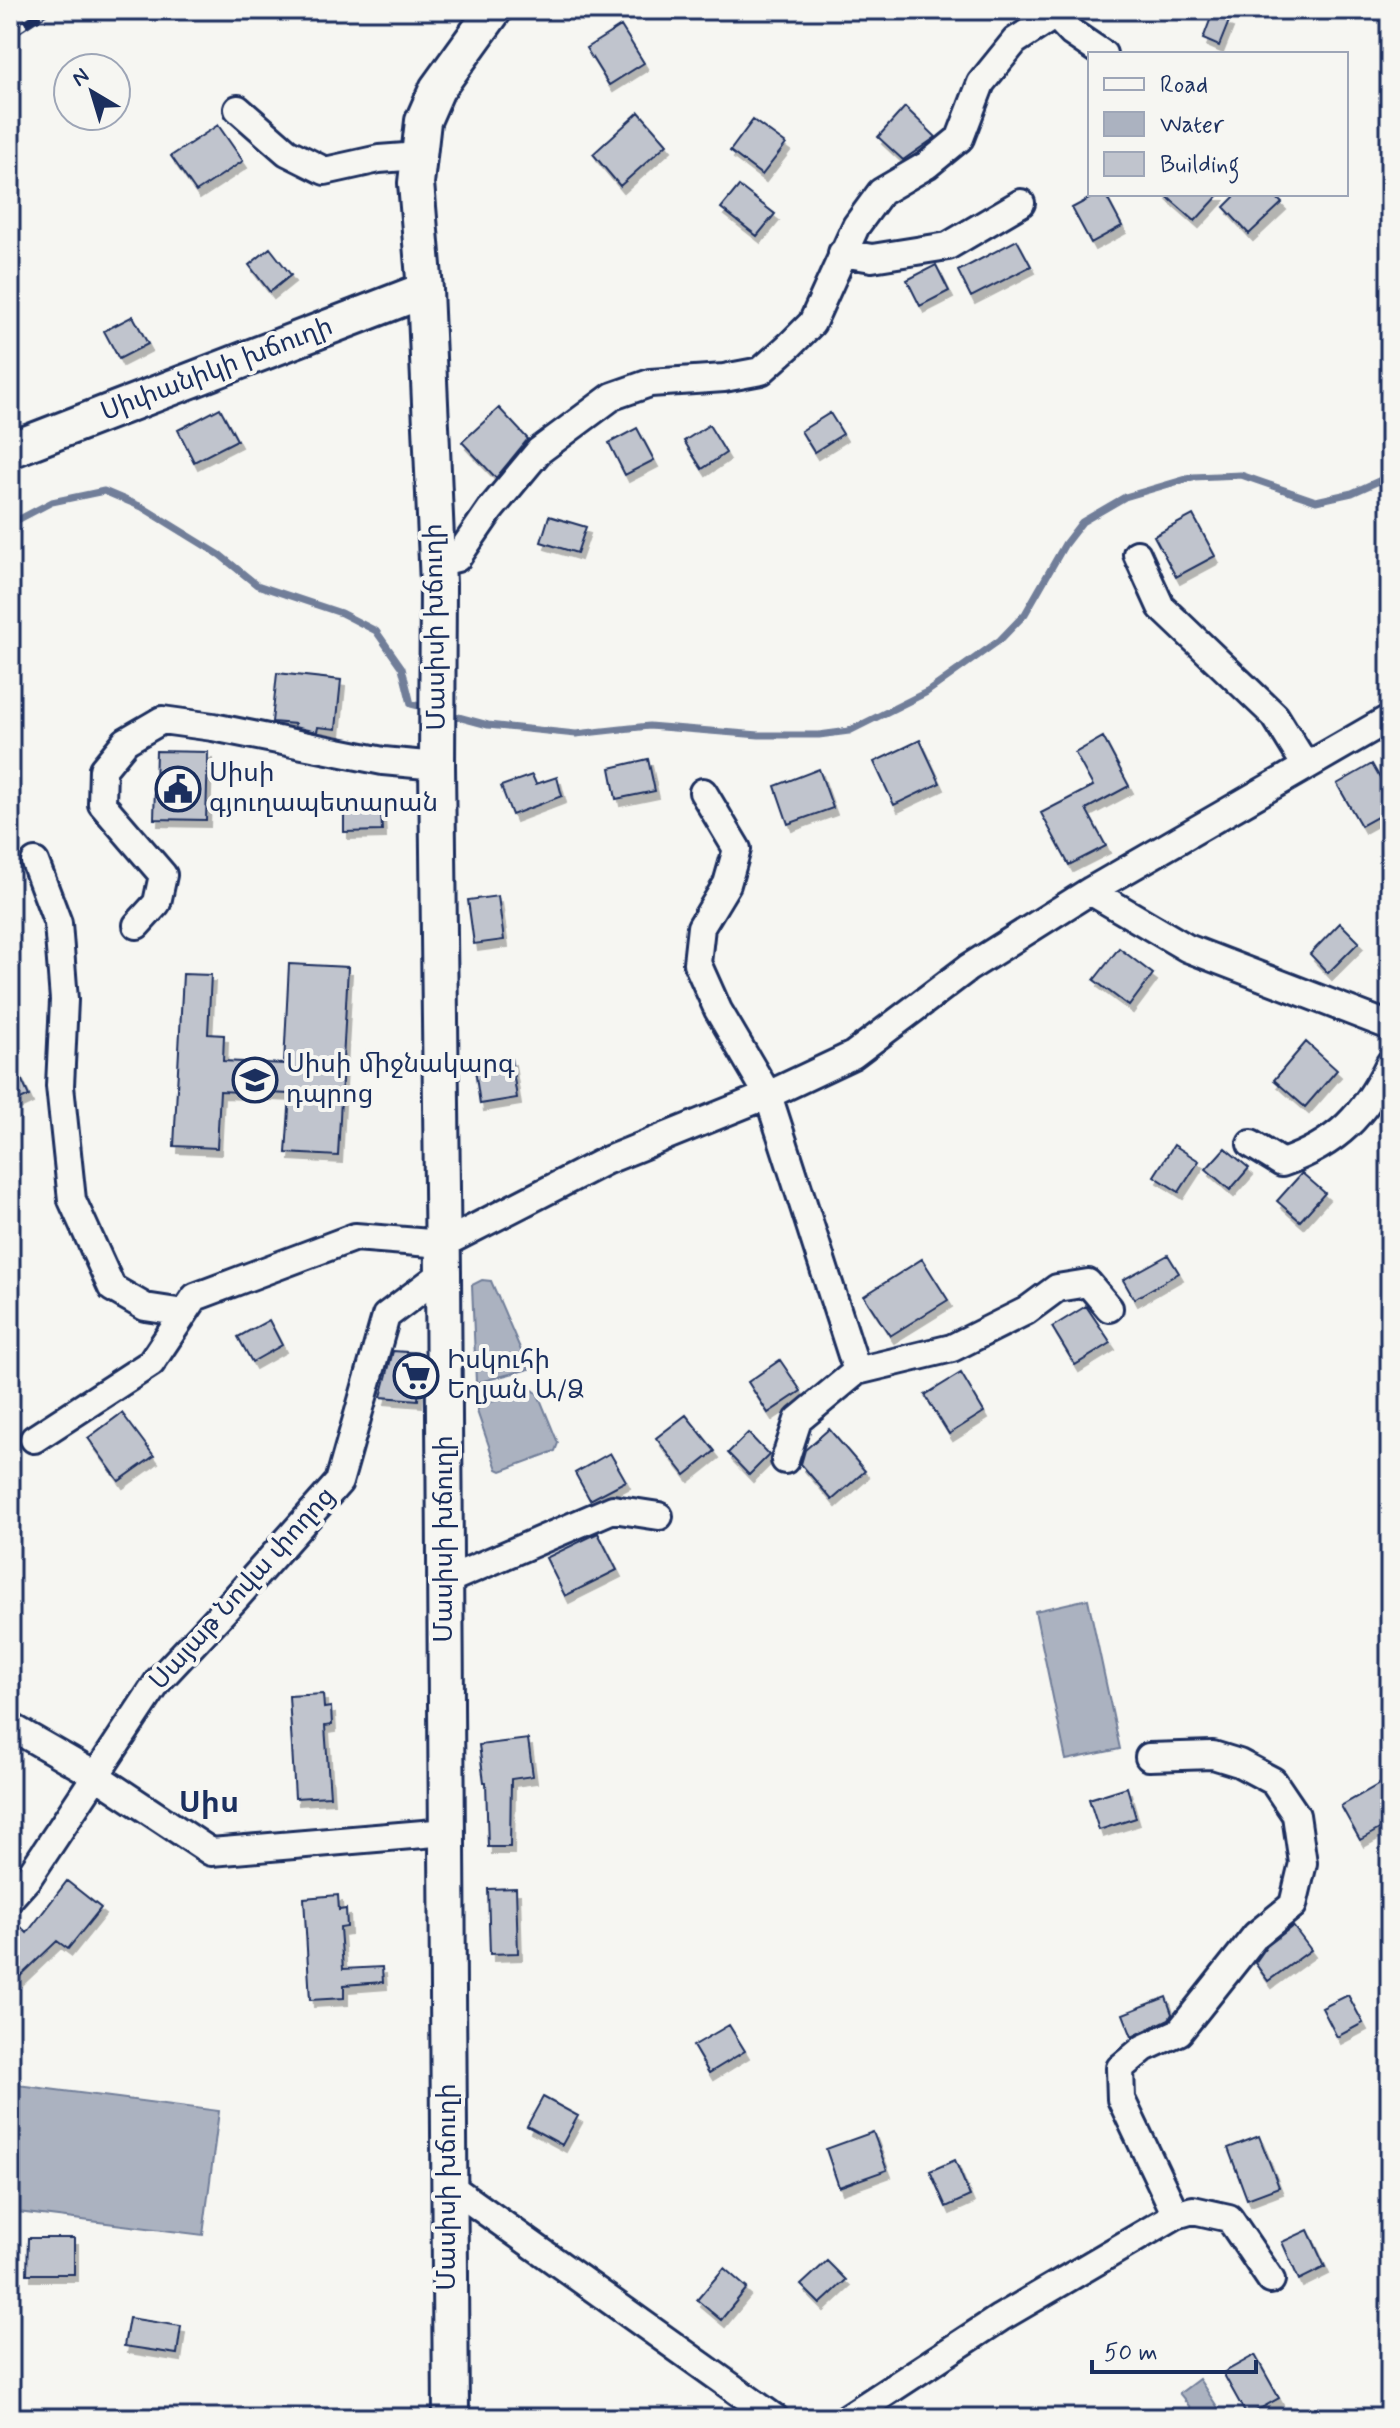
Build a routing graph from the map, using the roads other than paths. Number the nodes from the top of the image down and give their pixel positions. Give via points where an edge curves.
1 (494, 10) edge
2 (1056, 12) edge
3 (1100, 52) edge
4 (238, 109) dead end
5 (419, 156) junction
6 (1021, 203) dead end
7 (842, 253) junction
8 (425, 290) junction
9 (10, 450) edge
10 (1137, 554) dead end
11 (438, 574) junction
12 (1390, 718) edge
13 (437, 766) junction
14 (1306, 766) junction
15 (703, 792) dead end
16 (35, 862) dead end
17 (1090, 891) junction
18 (137, 925) dead end
19 (1390, 1026) edge
20 (1390, 1063) edge
21 (768, 1095) junction
22 (1251, 1144) dead end
23 (443, 1259) junction
24 (1109, 1308) dead end
25 (184, 1313) junction
26 (857, 1371) junction
27 (34, 1439) dead end
28 (785, 1460) dead end
29 (659, 1516) dead end
30 (445, 1581) junction
31 (10, 1726) edge
32 (1149, 1757) dead end
33 (95, 1775) junction
34 (447, 1832) junction
35 (10, 1898) edge
36 (447, 2184) junction
37 (1176, 2215) junction
38 (1271, 2280) dead end
39 (451, 2418) edge
40 (775, 2418) edge
41 (847, 2418) edge

1 - 5 main road, Մասիսի խճուղի via 437,89 423,121
2 - 3 street via 1072,33
2 - 7 street via 1015,41 981,83 960,138 881,192
4 - 5 street via 287,152 325,171
5 - 8 main road, Մասիսի խճուղի via 416,183
6 - 7 street via 948,246 872,258
7 - 11 street via 812,323 761,371 650,383 613,396 539,451 457,558
8 - 9 main road, Սիփանիկի խճուղի
8 - 11 main road, Մասիսի խճուղի
10 - 14 street via 1161,607 1275,716
11 - 13 main road, Մասիսի խճուղի
12 - 14 street, Սայաթ Նովա փողոց
13 - 18 street via 162,720 126,741 103,769 102,804 163,875 157,903
13 - 23 main road, Մասիսի խճուղի
14 - 17 street, Սայաթ Նովա փողոց
15 - 21 street via 737,849 727,884 701,927 697,963
16 - 25 street via 58,923 64,1000 60,1086 72,1200 112,1288 145,1307
17 - 19 street via 1187,948
17 - 21 street, Սայաթ Նովա փողոց via 968,968 853,1055
20 - 22 street via 1379,1087 1337,1137 1311,1153 1282,1163
21 - 23 street, Սայաթ Նովա փողոց via 605,1161
21 - 26 street
23 - 25 street via 355,1237 195,1297
23 - 30 main road, Մասիսի խճուղի
23 - 33 street, Սայաթ Նովա փողոց via 386,1316 339,1482 159,1680
24 - 26 street via 1088,1283 1057,1288 1026,1311 952,1348
25 - 27 street via 151,1363
26 - 28 street via 798,1420
29 - 30 street via 613,1509
30 - 34 main road, Մասիսի խճուղի
31 - 33 street
32 - 37 street via 1213,1755 1273,1781 1296,1815 1303,1863 1293,1905 1256,1935 1179,2032 1144,2048 1120,2068 1121,2099
33 - 34 street via 211,1852
33 - 35 street, Սայաթ Նովա փողոց
34 - 36 main road, Մասիսի խճուղի
36 - 39 main road, Մասիսի խճուղի
36 - 40 street
37 - 38 street via 1193,2210 1229,2218
37 - 41 street via 1000,2318

